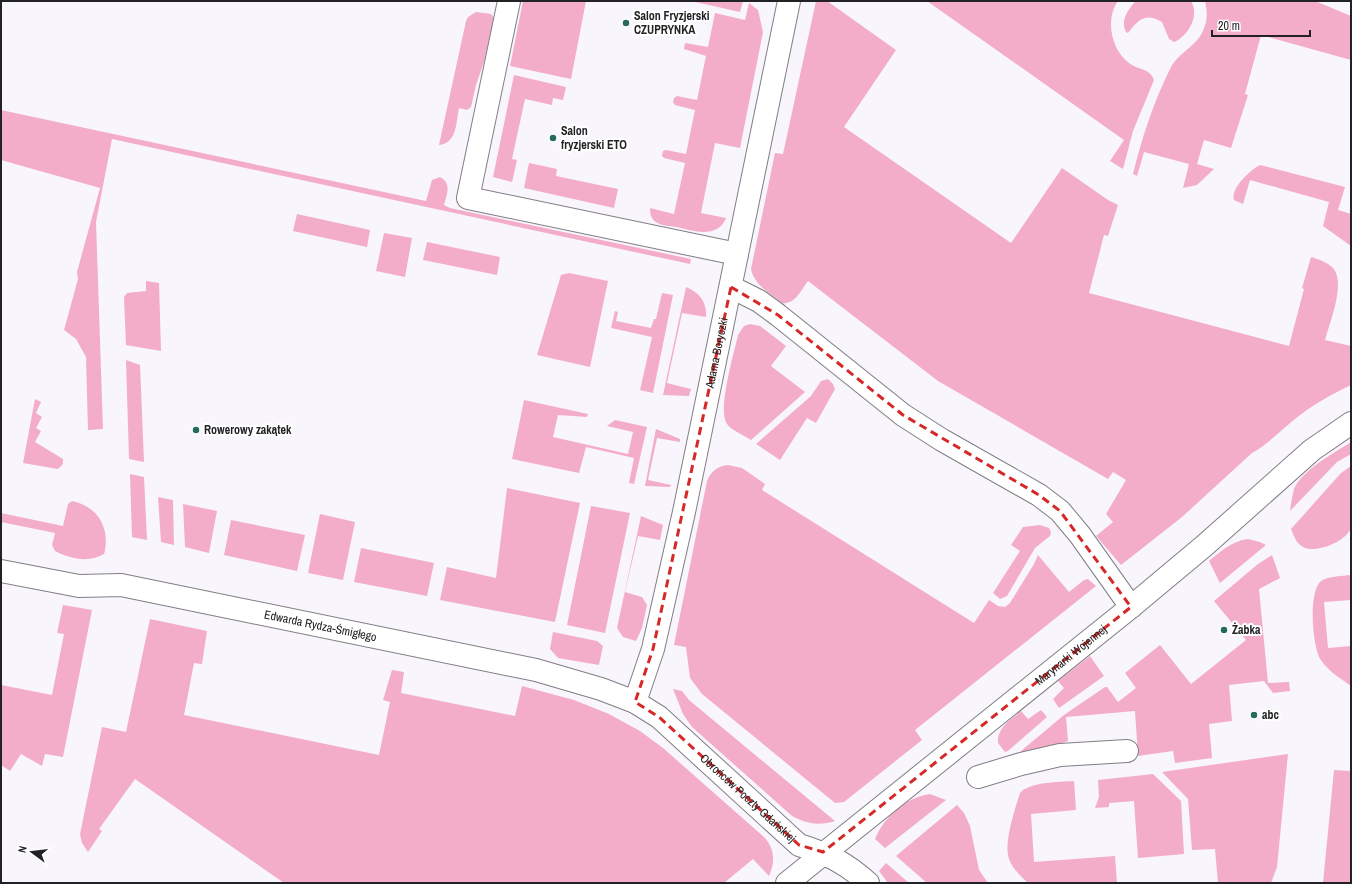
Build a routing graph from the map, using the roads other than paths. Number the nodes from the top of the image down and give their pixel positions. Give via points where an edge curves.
1 (509, 1) edge
2 (790, 1) edge
3 (738, 254) junction
4 (731, 287) junction
5 (1351, 424) edge
6 (1, 571) edge
7 (1131, 607) junction
8 (635, 702) junction
9 (1127, 751) dead end
10 (978, 777) dead end
11 (824, 852) junction
12 (787, 883) edge
13 (868, 883) edge

1 - 3 street via 468,198
2 - 3 street, Adama Boryczki
3 - 4 street, Adama Boryczki
4 - 7 street via 759,301 778,315 904,415 942,440 1039,495 1060,511
4 - 8 street, Adama Boryczki via 655,644
5 - 7 street, Marynarki Wojennej via 1312,450
6 - 8 street, Edwarda Rydza-Śmigłego via 79,586 121,585 536,670
7 - 11 street, Marynarki Wojennej
8 - 11 street, Obrońców Poczty Gdańskiej via 659,717 799,845
9 - 10 street via 1060,756
11 - 12 street, Marynarki Wojennej
11 - 13 street, Obrońców Poczty Gdańskiej via 851,867

